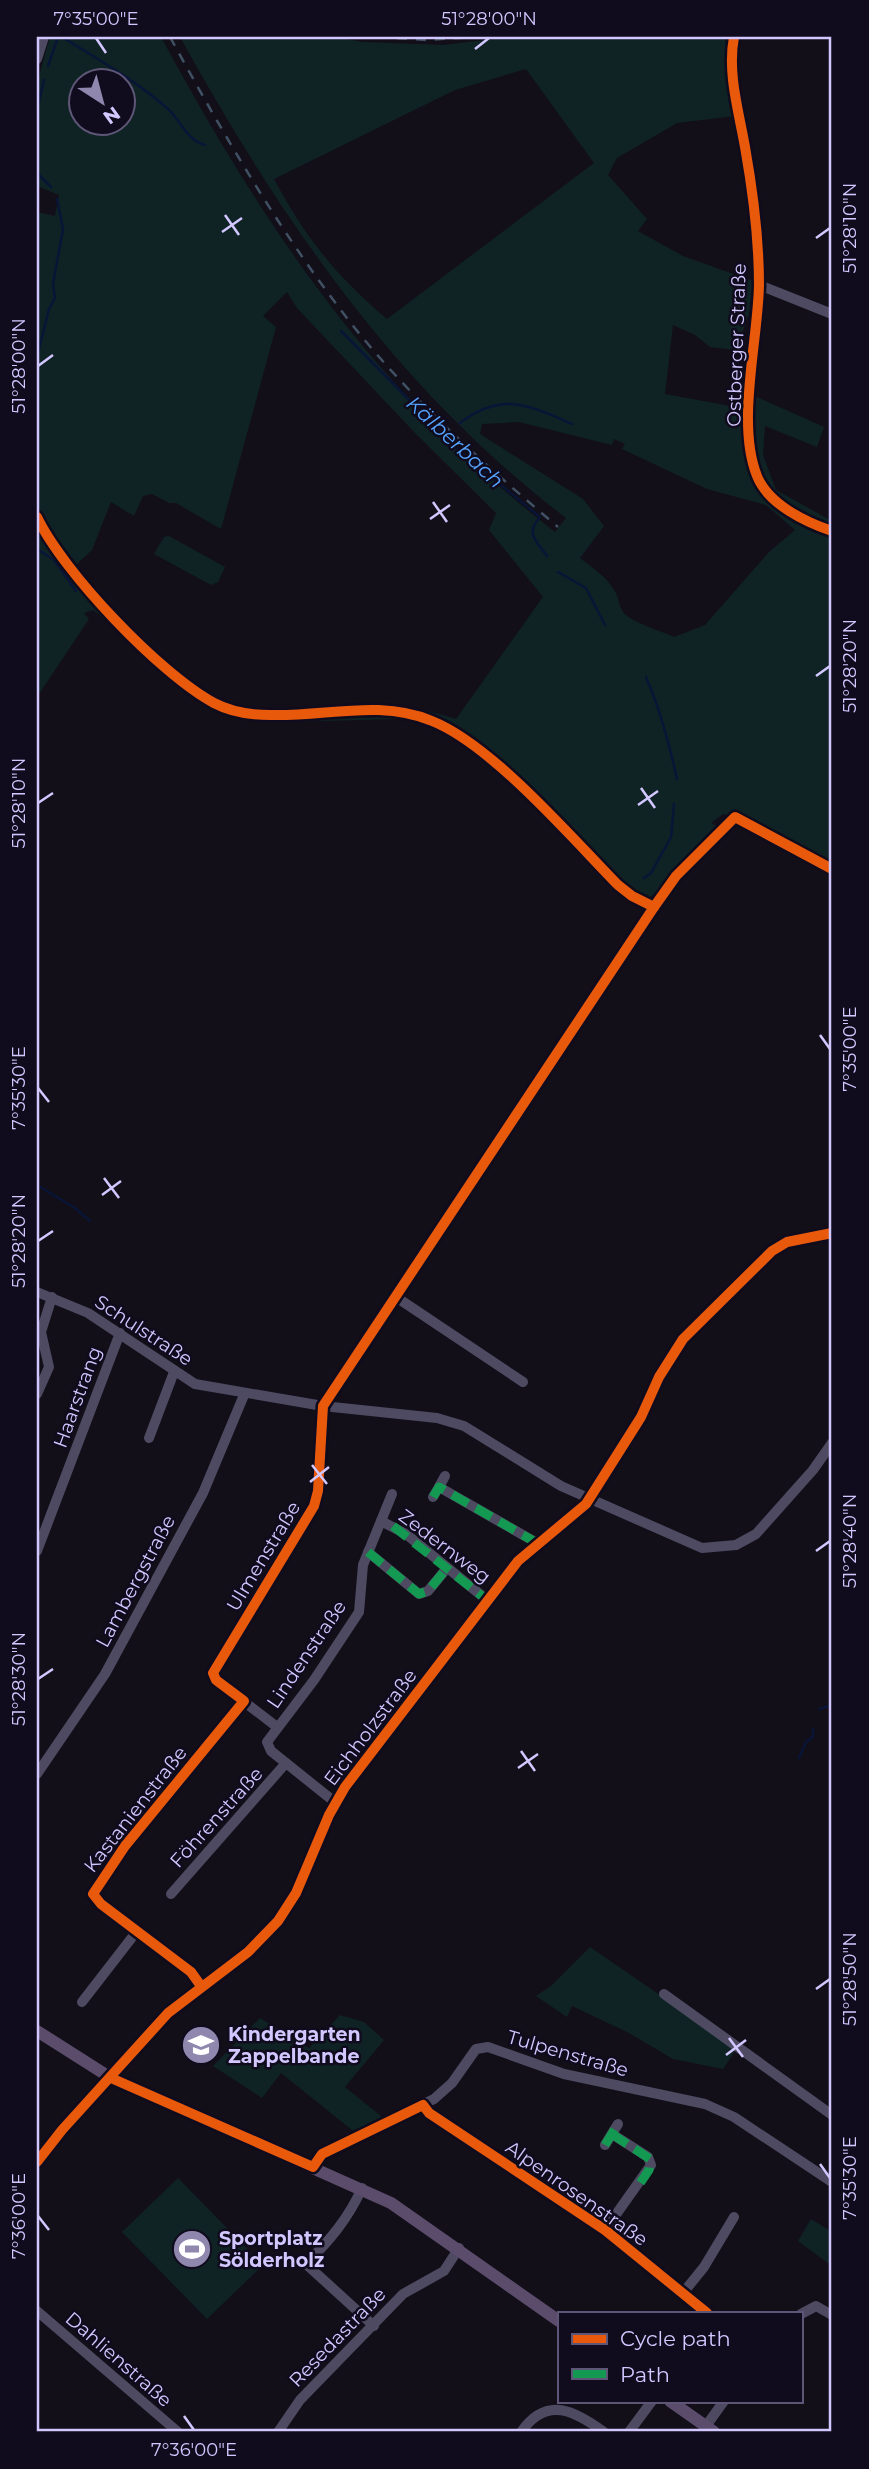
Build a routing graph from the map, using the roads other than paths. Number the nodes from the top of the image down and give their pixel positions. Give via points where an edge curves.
1 (44, 37) edge
2 (734, 37) edge
3 (37, 59) edge
4 (759, 285) junction
5 (832, 314) edge
6 (832, 531) edge
7 (37, 1292) edge
8 (52, 1297) junction
9 (120, 1334) junction
10 (174, 1372) junction
11 (523, 1382) dead end
12 (37, 1394) edge
13 (244, 1395) junction
14 (323, 1406) junction
15 (647, 1406) dead end
16 (149, 1438) dead end
17 (832, 1443) edge
18 (445, 1476) dead end
19 (439, 1487) junction
20 (392, 1494) dead end
21 (433, 1497) dead end
22 (590, 1497) junction
23 (381, 1521) junction
24 (537, 1543) junction
25 (37, 1551) edge
26 (368, 1552) junction
27 (447, 1568) junction
28 (487, 1600) junction
29 (244, 1701) junction
30 (277, 1727) junction
31 (286, 1763) junction
32 (37, 1774) edge
33 (336, 1803) junction
34 (171, 1894) dead end
35 (136, 1931) junction
36 (201, 1986) junction
37 (664, 1994) dead end
38 (82, 2002) dead end
39 (37, 2031) edge
40 (111, 2078) junction
41 (424, 2105) junction
42 (832, 2115) edge
43 (618, 2124) dead end
44 (612, 2134) junction
45 (605, 2145) dead end
46 (37, 2162) edge
47 (313, 2167) junction
48 (832, 2182) edge
49 (362, 2188) junction
50 (734, 2217) dead end
51 (606, 2230) junction
52 (458, 2248) junction
53 (683, 2293) junction
54 (37, 2311) edge
55 (706, 2312) edge
56 (802, 2313) edge
57 (832, 2315) edge
58 (558, 2320) edge
59 (374, 2326) junction
60 (651, 2402) edge
61 (671, 2402) edge
62 (724, 2402) edge
63 (710, 2429) edge
64 (178, 2432) edge
65 (278, 2432) edge
66 (521, 2432) edge
67 (604, 2432) edge
68 (629, 2432) edge

1 - 3 street
2 - 4 street, Ostberger Straße via 733,76 752,190
4 - 5 street
4 - 6 street, Ostberger Straße via 749,386 751,460 758,480 776,501
7 - 8 street, Schulstraße
8 - 9 street, Schulstraße
8 - 12 street via 41,1332 49,1367
9 - 10 street, Schulstraße
9 - 25 street, Haarstrang
10 - 13 street, Schulstraße via 195,1384
10 - 16 street
11 - 14 street via 396,1297
13 - 14 street, Schulstraße
13 - 32 street, Lambergstraße via 203,1493 105,1674
14 - 22 street, Schulstraße via 437,1418 464,1426 538,1473
14 - 29 street, Ulmenstraße via 314,1506 213,1673
15 - 22 street, Eichholzstraße
17 - 22 street via 765,1526 748,1540 725,1548 690,1545
18 - 19 street
19 - 21 street
19 - 24 street
20 - 23 street, Lindenstraße
22 - 24 street, Eichholzstraße
23 - 26 street, Lindenstraße
23 - 27 street, Zedernweg via 406,1534
24 - 28 street, Eichholzstraße
26 - 27 street via 419,1594 428,1591
26 - 30 street, Lindenstraße via 359,1612
27 - 28 street, Zedernweg
28 - 33 street, Eichholzstraße
29 - 30 street, Ulmenstraße
29 - 35 street, Kastanienstraße via 94,1888 95,1899
30 - 31 street, Lindenstraße via 268,1746
31 - 33 street, Lindenstraße
31 - 34 street, Föhrenstraße
33 - 36 street, Eichholzstraße via 296,1893 278,1921 248,1952
35 - 36 street, Kastanienstraße via 191,1972
35 - 38 street
36 - 40 street, Eichholzstraße via 168,2013
37 - 42 street
39 - 40 main road
40 - 46 street, Eichholzstraße
40 - 47 main road
41 - 47 street, Tulpenstraße via 322,2154
41 - 48 street, Tulpenstraße via 447,2088 476,2049 488,2047 564,2074 705,2104 734,2117
41 - 51 street, Alpenrosenstraße via 437,2119
43 - 44 street
44 - 45 street
44 - 51 street via 648,2157 651,2165
47 - 49 main road
49 - 52 main road
49 - 59 street via 338,2232 306,2264
50 - 53 street
51 - 53 street, Alpenrosenstraße
52 - 58 main road
52 - 59 street, Resedastraße via 443,2272 403,2294
53 - 55 street, Alpenrosenstraße
54 - 64 street, Dahlienstraße
56 - 57 street via 816,2306
59 - 65 street, Resedastraße via 300,2400
60 - 68 street
61 - 63 main road
62 - 63 street
66 - 67 street via 535,2416 556,2410 577,2413

